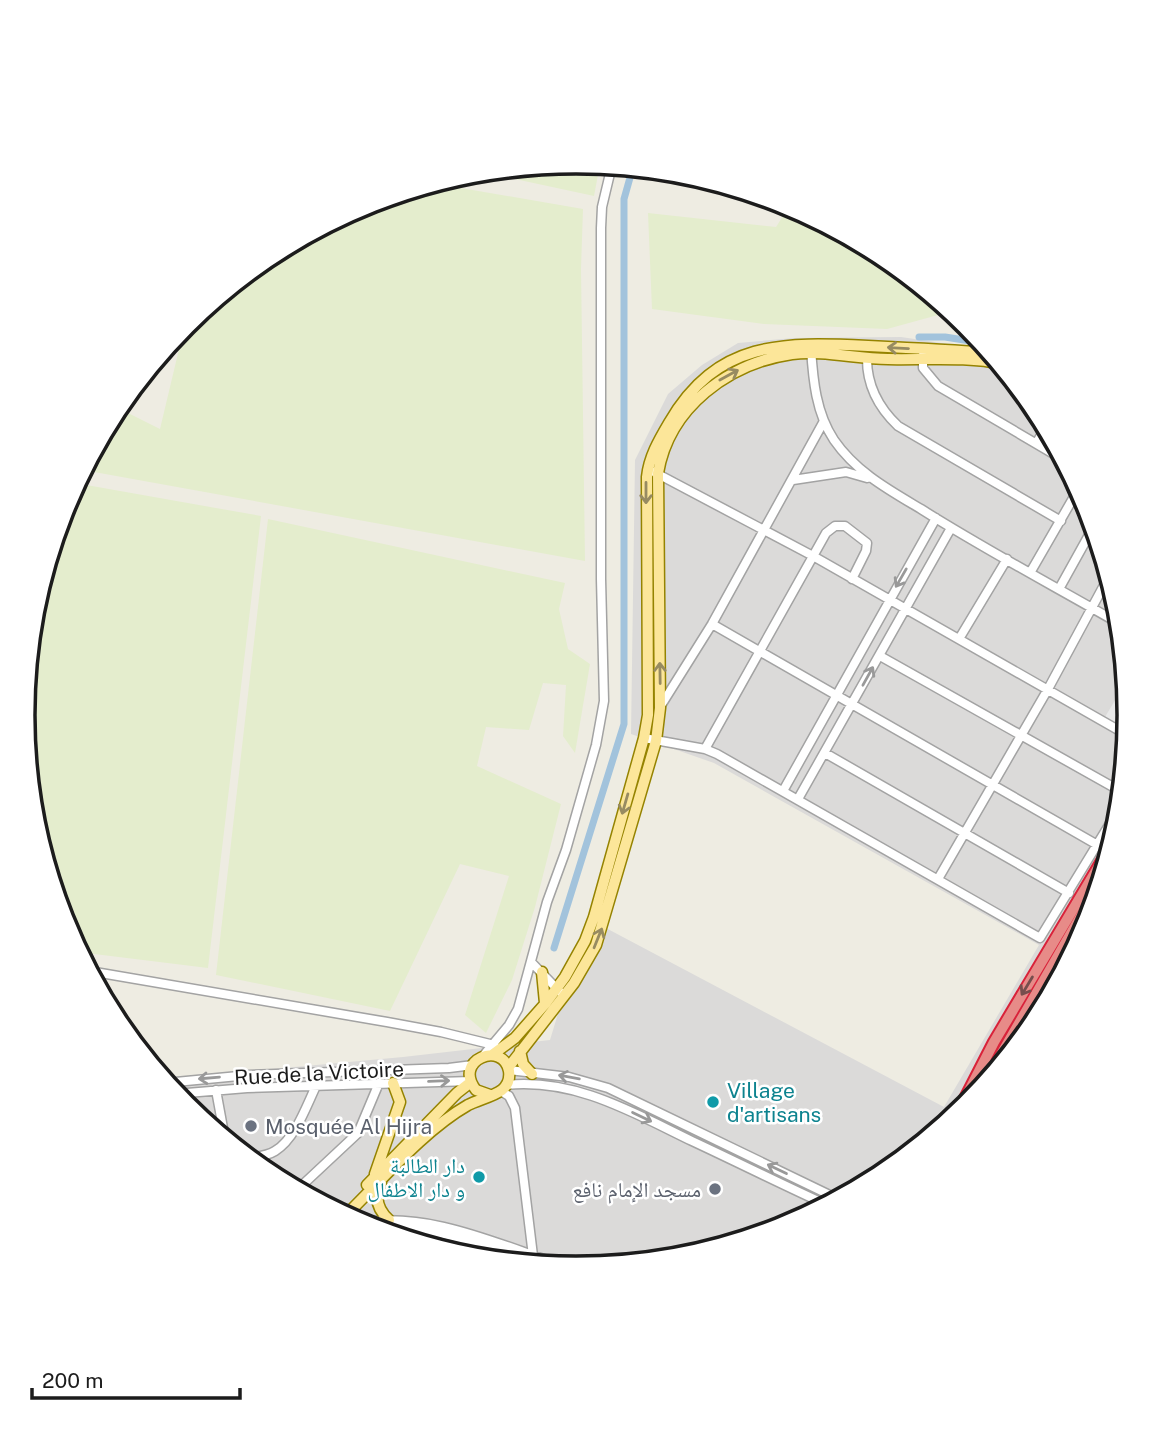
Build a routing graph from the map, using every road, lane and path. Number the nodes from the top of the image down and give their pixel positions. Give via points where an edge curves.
1 (610, 175) edge
2 (811, 349) junction
3 (979, 353) edge
4 (923, 354) junction
5 (867, 359) junction
6 (986, 362) edge
7 (824, 421) junction
8 (1040, 437) edge
9 (1037, 442) junction
10 (1048, 449) edge
11 (653, 471) junction
12 (793, 480) junction
13 (873, 480) junction
14 (1072, 500) edge
15 (936, 518) junction
16 (1061, 521) junction
17 (951, 528) junction
18 (764, 530) junction
19 (1087, 538) edge
20 (813, 556) junction
21 (1007, 559) junction
22 (1030, 573) junction
23 (852, 579) junction
24 (1102, 588) edge
25 (1059, 589) junction
26 (889, 599) junction
27 (1092, 607) junction
28 (905, 609) junction
29 (1108, 617) edge
30 (712, 624) junction
31 (959, 639) junction
32 (760, 651) junction
33 (880, 656) junction
34 (1048, 689) junction
35 (836, 695) junction
36 (853, 704) junction
37 (660, 708) junction
38 (1117, 729) edge
39 (1021, 735) junction
40 (644, 738) junction
41 (656, 741) junction
42 (705, 749) junction
43 (825, 753) junction
44 (992, 785) junction
45 (1112, 786) edge
46 (783, 791) junction
47 (798, 799) junction
48 (965, 832) junction
49 (1102, 844) edge
50 (1099, 855) edge
51 (1097, 862) edge
52 (938, 879) junction
53 (1069, 892) junction
54 (1067, 941) edge
55 (532, 963) junction
56 (542, 972) junction
57 (100, 973) edge
58 (561, 993) junction
59 (545, 1004) junction
60 (1020, 1024) edge
61 (520, 1051) junction
62 (489, 1052) junction
63 (473, 1065) junction
64 (508, 1069) junction
65 (532, 1074) junction
66 (178, 1082) edge
67 (471, 1082) junction
68 (379, 1083) junction
69 (393, 1083) junction
70 (973, 1083) edge
71 (316, 1086) junction
72 (504, 1088) junction
73 (216, 1090) junction
74 (188, 1093) edge
75 (490, 1095) junction
76 (221, 1123) edge
77 (262, 1155) edge
78 (378, 1180) junction
79 (304, 1183) edge
80 (827, 1194) edge
81 (816, 1200) edge
82 (349, 1205) edge
83 (353, 1207) edge
84 (384, 1220) edge
85 (389, 1220) junction
86 (402, 1227) edge
87 (491, 1249) edge
88 (505, 1251) edge
89 (534, 1254) edge

1 - 55 street via 600,243 604,701 596,745
4 -> 2 main road
2 - 5 main road
2 - 7 street
2 - 11 main road via 755,363 708,388 694,402
3 - 4 main road
4 - 5 main road
4 - 6 main road
4 - 9 street via 926,373 938,386
5 - 16 street via 876,398 898,426
7 - 12 street
7 - 13 street via 844,454
8 - 9 street
9 - 10 street
11 - 18 street
37 -> 11 main road
11 -> 40 main road
12 - 13 street via 846,472
12 - 18 street
13 - 15 street
14 - 16 street
15 - 17 street
15 -> 26 street
16 - 22 street
17 - 21 street
17 - 28 street
18 - 20 street
18 - 30 street
19 - 25 street
20 - 23 street
20 - 23 street via 830,528 845,526 867,543
20 - 32 street
21 - 22 street
21 - 31 street
22 - 25 street
23 - 26 street
24 - 27 street
25 - 27 street
26 - 28 street
26 - 35 street
27 - 29 street
27 - 34 street
28 - 31 street
28 - 33 street
30 - 32 street
30 - 37 street
31 - 34 street
32 - 35 street
32 - 42 street
36 -> 33 street
33 - 39 street
34 - 38 street
34 - 39 street
35 - 36 street
35 - 46 street
36 - 43 street
36 - 44 street
37 - 41 main road
39 - 44 street
39 - 45 street
40 - 41 street
40 -> 58 main road via 590,929
41 - 42 street
58 -> 41 main road via 590,957 601,932
42 - 46 street
43 - 47 street
43 - 48 street
44 - 48 street
44 - 49 street
46 - 47 street
47 - 52 street
48 - 52 street
48 - 53 street
50 - 53 street
51 -> 70 highway
52 - 53 street via 1040,938
54 - 60 highway
55 - 56 street
55 - 62 street via 518,1009
56 - 58 street
56 - 59 main road
57 - 62 street via 400,1024
58 - 59 main road
58 - 61 main road
59 - 62 main road via 515,1038
61 - 64 main road
61 - 65 main road
62 - 63 main road
62 - 64 main road
63 -> 66 street, Rue de la Victoire
63 - 67 main road
64 - 65 street
64 - 72 main road
80 -> 65 street via 620,1093 582,1080
69 -> 67 street, Rue de la Victoire
67 - 75 main road via 480,1093
67 - 78 main road
68 - 69 street, Rue de la Victoire
68 - 71 street, Rue de la Victoire
68 - 79 street via 358,1133
69 - 78 main road via 400,1102
71 - 73 street, Rue de la Victoire
71 - 77 street via 282,1145
72 - 75 main road
72 -> 81 street via 529,1084 561,1087 601,1098
72 - 89 street via 515,1108
73 - 74 street, Rue de la Victoire
73 - 76 street
75 - 78 main road via 437,1127
78 - 82 main road
78 - 83 main road
78 - 85 main road via 377,1201
84 - 85 street
85 - 88 street via 440,1227
86 - 87 street

